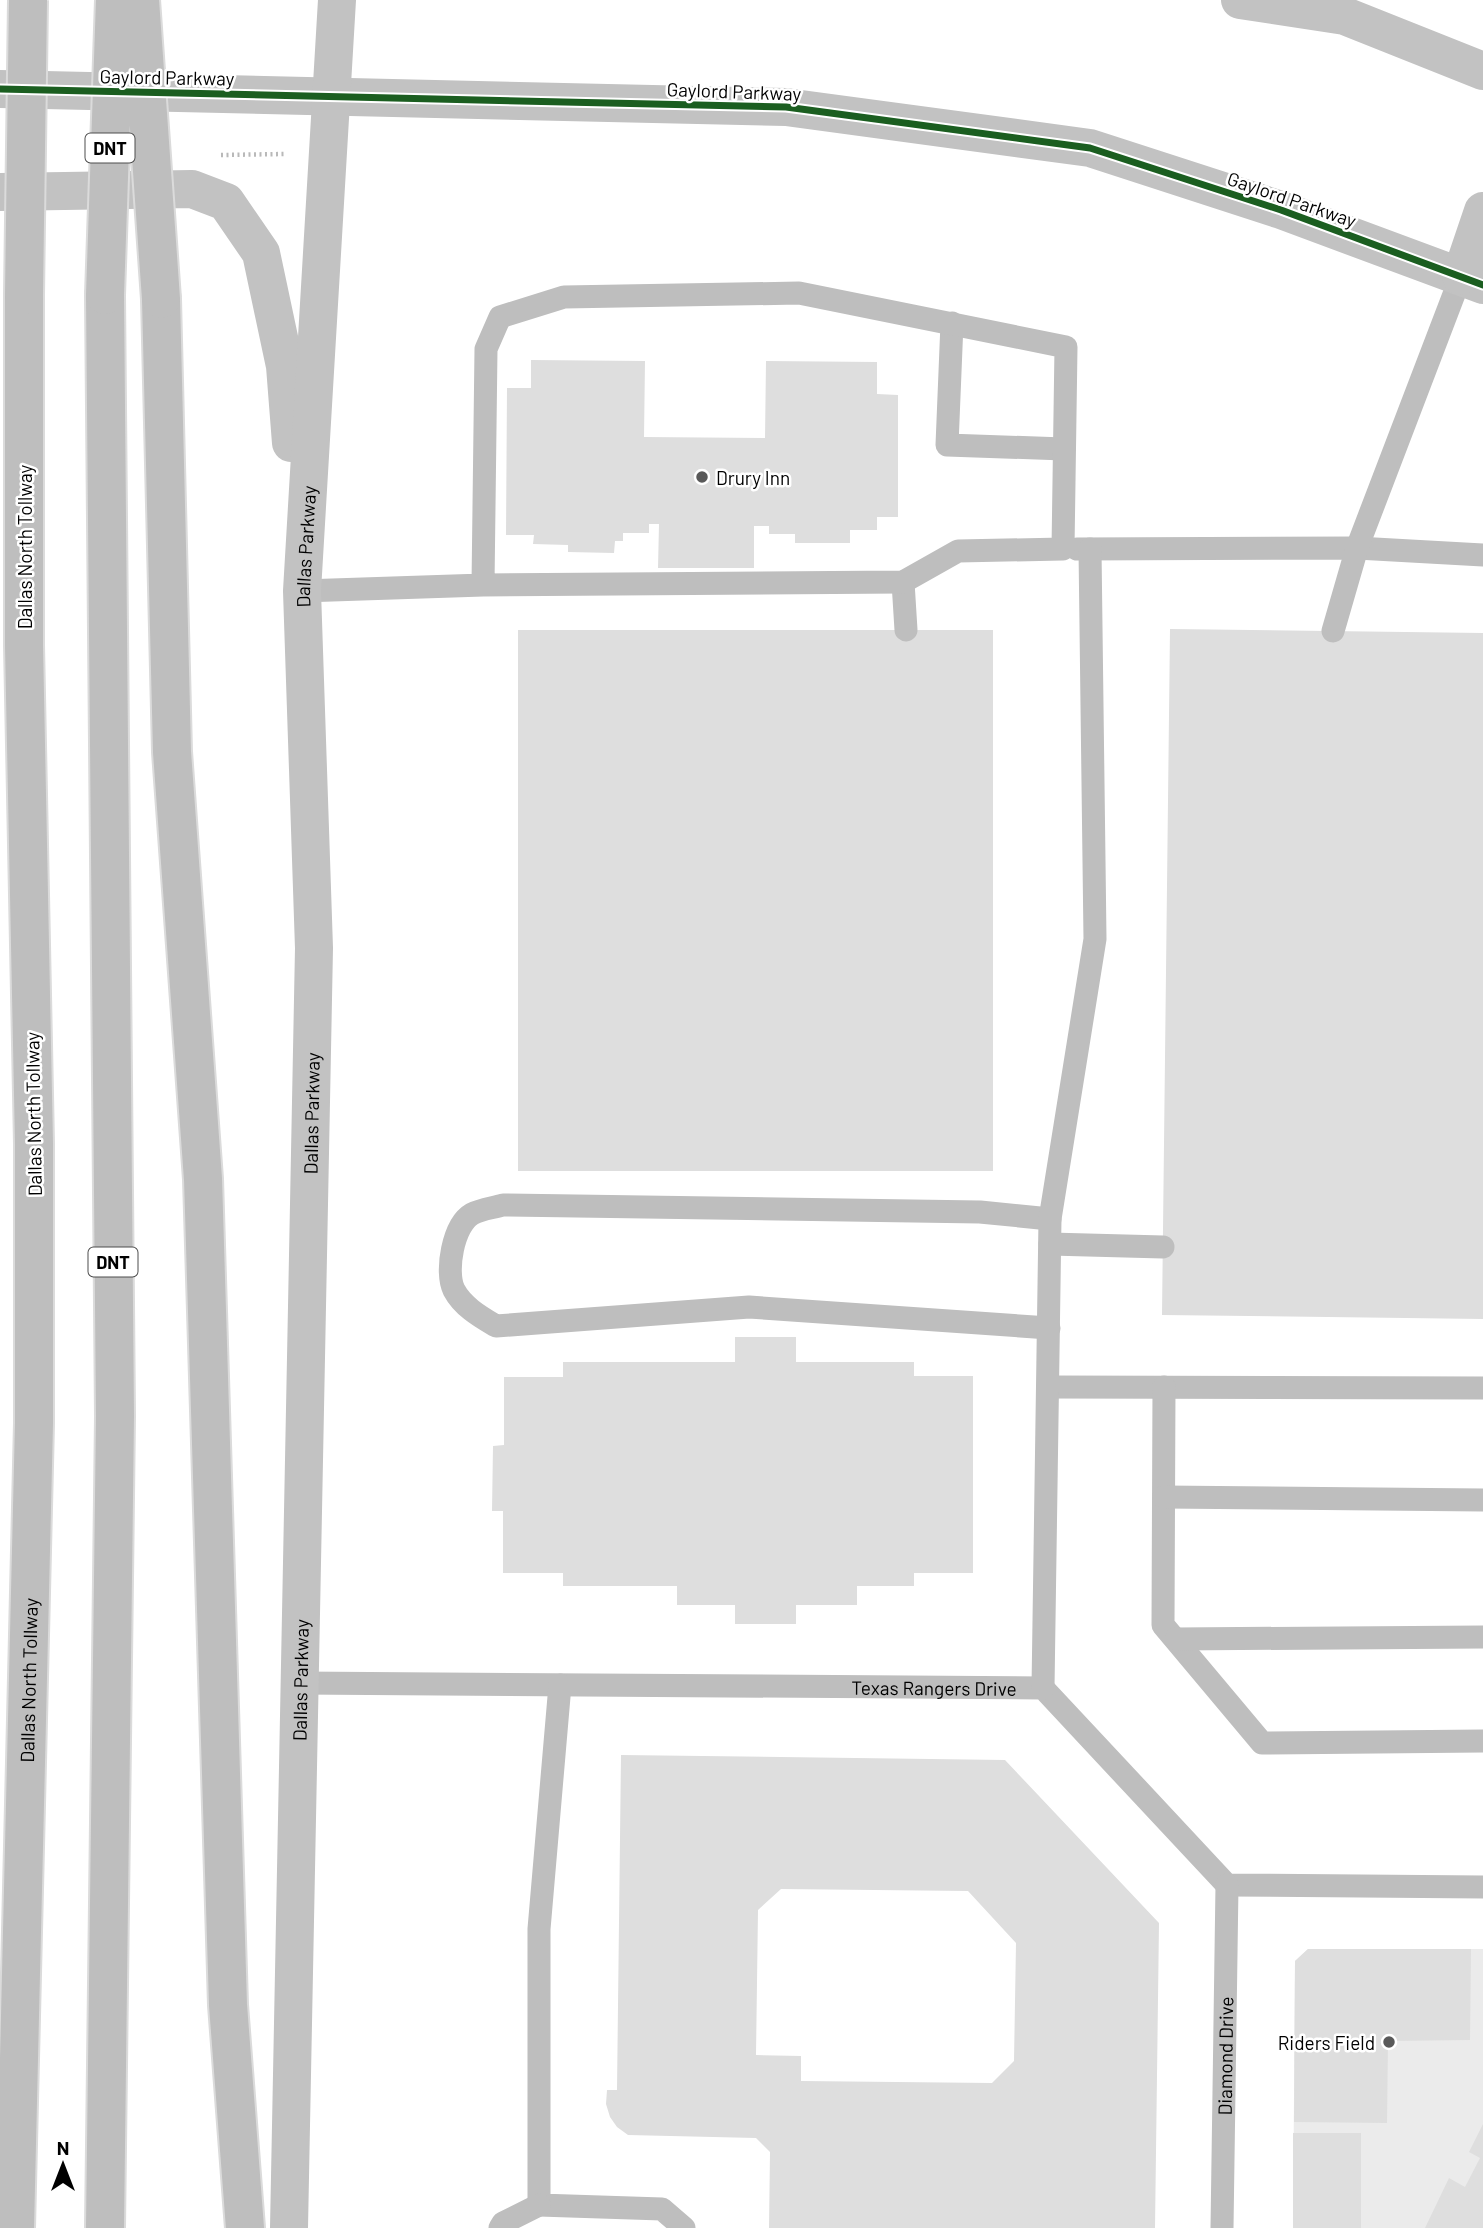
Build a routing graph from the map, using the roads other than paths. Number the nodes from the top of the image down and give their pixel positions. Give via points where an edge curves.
1 (28, 0) edge
2 (115, 0) edge
3 (140, 0) edge
4 (337, 0) edge
5 (1240, 0) edge
6 (1483, 71) edge
7 (0, 89) edge
8 (332, 96) junction
9 (0, 192) edge
10 (1483, 211) edge
11 (1472, 280) edge
12 (952, 323) junction
13 (1064, 449) junction
14 (1357, 548) junction
15 (1063, 549) junction
16 (1090, 549) junction
17 (1483, 555) edge
18 (904, 582) junction
19 (483, 585) junction
20 (302, 591) junction
21 (906, 630) dead end
22 (1333, 631) dead end
23 (24, 645) junction
24 (0, 795) edge
25 (1050, 1219) junction
26 (1050, 1244) junction
27 (1163, 1247) dead end
28 (1049, 1328) junction
29 (1048, 1387) junction
30 (1164, 1387) junction
31 (1483, 1388) edge
32 (1164, 1497) junction
33 (1483, 1500) edge
34 (1483, 1637) edge
35 (1175, 1639) junction
36 (299, 1683) junction
37 (560, 1685) junction
38 (1043, 1688) junction
39 (1483, 1741) edge
40 (1227, 1885) junction
41 (1483, 1887) edge
42 (539, 2205) junction
43 (15, 2228) edge
44 (105, 2228) edge
45 (245, 2228) edge
46 (289, 2228) edge
47 (500, 2228) edge
48 (684, 2228) edge
49 (1222, 2228) edge

1 - 23 highway, Dallas North Tollway, bridge
2 - 44 highway, DNT, bridge via 105,295 115,1416
3 - 45 highway, bridge via 161,299 172,752 203,1179 228,2005
4 - 8 main road, Dallas Parkway
5 - 6 main road via 1345,16
7 - 8 main road, Gaylord Parkway
8 - 11 main road, Gaylord Parkway via 786,107 1090,148 1281,210
8 - 20 main road, Dallas Parkway
9 - 20 main road via 192,189 226,202 261,253 285,366
10 - 11 main road
11 - 14 lane
12 - 13 lane via 1066,347
12 - 13 lane via 947,445
12 - 19 lane via 799,293 564,297 500,317 486,349
13 - 15 lane
14 - 16 lane
14 - 17 lane
14 - 22 lane
15 - 16 lane
15 - 18 lane via 958,551
16 - 25 lane via 1095,939
18 - 19 lane
18 - 21 lane
19 - 20 lane
20 - 36 main road, Dallas Parkway via 314,948
23 - 24 highway
23 - 43 highway, Dallas North Tollway via 34,1144 34,1423
25 - 26 lane
25 - 28 lane via 980,1212 503,1205 470,1215 457,1234 450,1261 454,1290 472,1312 496,1326 749,1307
26 - 27 lane
26 - 28 lane
28 - 29 lane
29 - 30 lane
29 - 38 lane
30 - 31 lane
30 - 32 lane
32 - 33 lane
32 - 35 lane via 1163,1625
34 - 35 lane
35 - 39 lane via 1262,1743
36 - 37 lane, Texas Rangers Drive
36 - 46 main road, Dallas Parkway
37 - 38 lane, Texas Rangers Drive
37 - 42 lane via 539,1929
38 - 40 lane, Texas Rangers Drive
40 - 41 lane
40 - 49 lane, Diamond Drive
42 - 47 lane
42 - 48 lane via 662,2209

